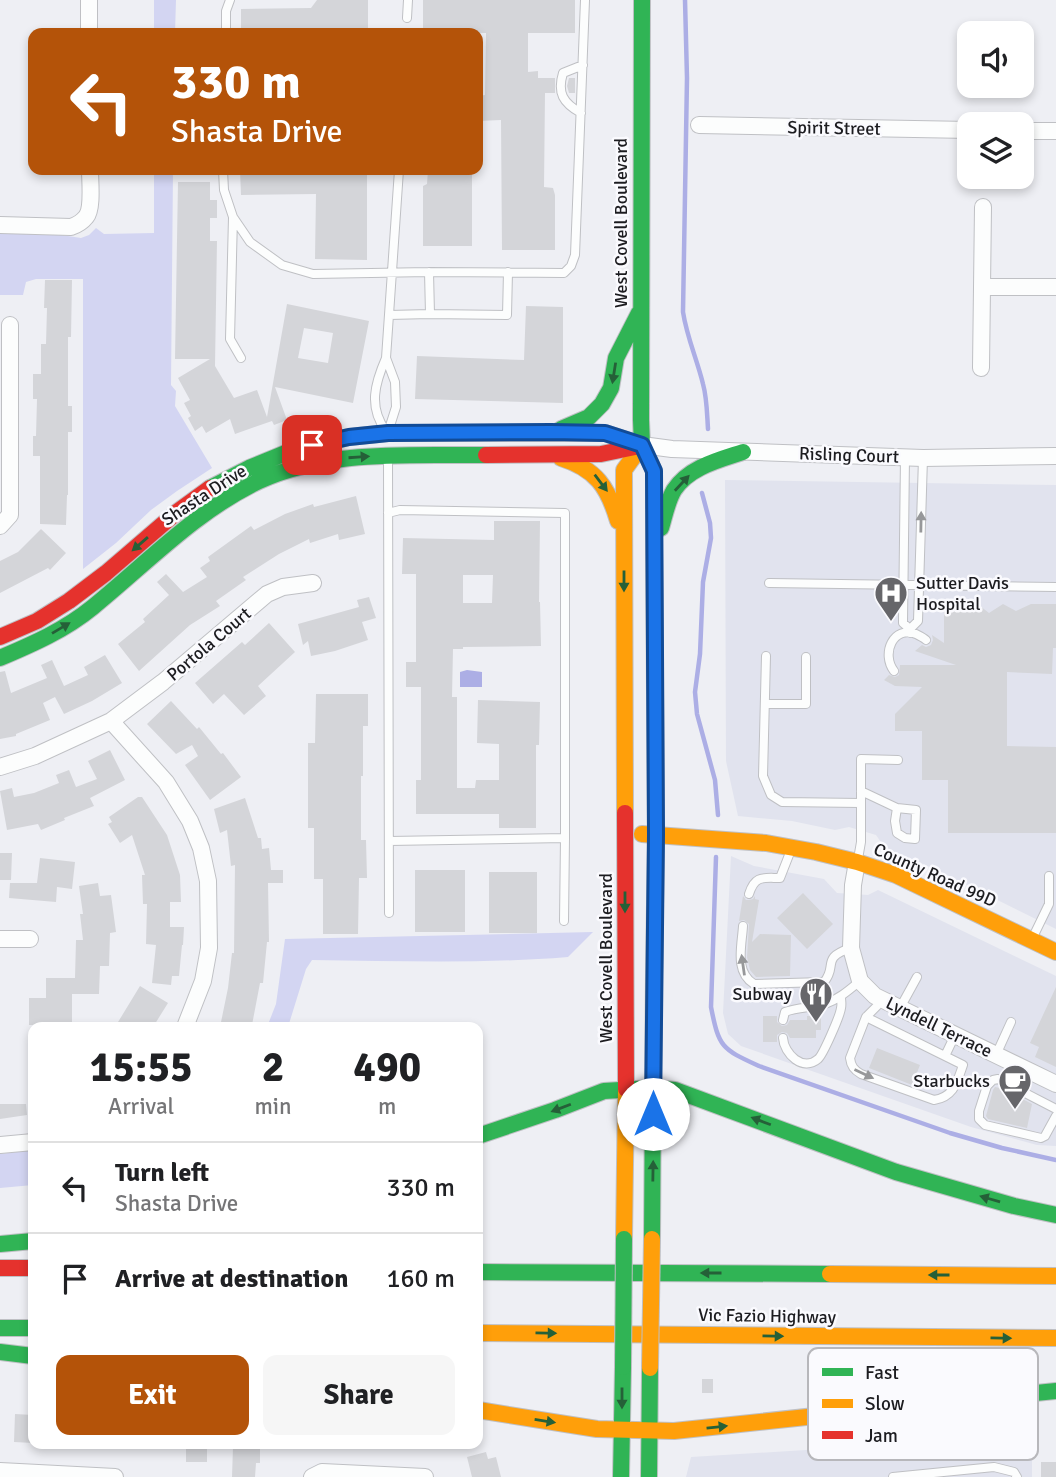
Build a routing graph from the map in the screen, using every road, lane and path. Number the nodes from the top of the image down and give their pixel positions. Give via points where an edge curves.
1 (89, 0) edge
2 (230, 0) edge
3 (408, 0) edge
4 (585, 0) edge
5 (642, 0) edge
6 (407, 18) dead end
7 (89, 28) edge
8 (226, 28) edge
9 (583, 65) junction
10 (581, 113) junction
11 (699, 125) dead end
12 (957, 130) edge
13 (1034, 131) edge
14 (1056, 131) edge
15 (223, 175) edge
16 (399, 175) edge
17 (90, 177) edge
18 (983, 207) dead end
19 (233, 217) junction
20 (0, 225) edge
21 (429, 272) junction
22 (508, 272) junction
23 (391, 273) junction
24 (983, 287) junction
25 (1056, 287) edge
26 (640, 310) junction
27 (429, 314) junction
28 (389, 315) junction
29 (9, 324) dead end
30 (242, 358) dead end
31 (386, 358) junction
32 (982, 368) dead end
33 (551, 432) junction
34 (388, 433) junction
35 (642, 445) junction
36 (743, 452) junction
37 (547, 454) junction
38 (387, 456) junction
39 (1056, 456) edge
40 (905, 457) junction
41 (923, 458) junction
42 (388, 513) junction
43 (5, 520) edge
44 (624, 540) junction
45 (655, 544) junction
46 (313, 583) dead end
47 (769, 583) dead end
48 (903, 585) junction
49 (920, 586) junction
50 (1056, 587) edge
51 (910, 631) junction
52 (0, 637) edge
53 (926, 640) dead end
54 (766, 656) dead end
55 (806, 657) dead end
56 (0, 658) edge
57 (894, 671) dead end
58 (765, 704) junction
59 (111, 721) junction
60 (898, 760) dead end
61 (0, 767) edge
62 (861, 791) junction
63 (861, 803) junction
64 (897, 808) dead end
65 (625, 834) junction
66 (656, 834) junction
67 (565, 838) junction
68 (389, 841) junction
69 (792, 847) junction
70 (857, 862) junction
71 (1048, 876) dead end
72 (749, 894) dead end
73 (389, 913) dead end
74 (564, 921) dead end
75 (743, 926) dead end
76 (0, 939) edge
77 (30, 939) dead end
78 (1032, 940) junction
79 (851, 948) junction
80 (1056, 952) edge
81 (917, 977) dead end
82 (860, 981) junction
83 (841, 997) junction
84 (881, 999) junction
85 (900, 1008) junction
86 (866, 1017) junction
87 (782, 1020) dead end
88 (187, 1022) edge
89 (1011, 1022) dead end
90 (955, 1035) junction
91 (783, 1038) dead end
92 (996, 1055) junction
93 (945, 1056) junction
94 (1056, 1084) edge
95 (653, 1088) junction
96 (626, 1089) junction
97 (1056, 1108) edge
98 (1056, 1116) edge
99 (483, 1134) edge
100 (28, 1142) edge
101 (0, 1145) edge
102 (1056, 1215) edge
103 (28, 1241) edge
104 (0, 1244) edge
105 (0, 1268) edge
106 (28, 1268) edge
107 (483, 1272) edge
108 (1056, 1276) edge
109 (0, 1328) edge
110 (28, 1328) edge
111 (483, 1333) edge
112 (1056, 1338) edge
113 (0, 1352) edge
114 (28, 1355) edge
115 (1056, 1391) edge
116 (1038, 1393) edge
117 (483, 1411) edge
118 (808, 1417) edge
119 (622, 1430) junction
120 (649, 1430) junction
121 (0, 1471) edge
122 (115, 1477) edge
123 (312, 1477) edge
124 (425, 1477) edge
125 (621, 1477) edge
126 (649, 1477) edge
127 (893, 1477) edge
128 (1017, 1477) edge

1 - 7 street
2 - 8 lane
3 - 6 lane
4 - 9 lane
5 - 26 main road, West Covell Boulevard
9 - 10 lane
9 - 10 lane via 563,73 560,83 562,97
10 - 22 lane via 571,266 564,273
11 - 12 street, Spirit Street
13 - 14 street
15 - 19 lane
16 - 23 lane
17 - 20 street via 89,211 80,223 71,227
18 - 24 street
19 - 23 lane via 250,242 282,265 313,274
19 - 30 lane via 230,339
21 - 22 lane
21 - 23 lane
21 - 27 lane
22 - 27 lane via 507,315
23 - 28 lane
24 - 25 street
24 - 32 street
26 -> 33 main road via 616,358 611,388 602,404 589,417
26 - 35 main road, West Covell Boulevard
27 - 28 lane
28 - 31 lane
29 - 43 street
31 - 34 lane via 395,382 396,407
31 - 34 lane via 375,395 377,418
33 - 34 main road, Shasta Drive
33 - 35 main road, Shasta Drive via 605,433
34 - 38 lane
34 -> 52 main road, Shasta Drive via 293,450 212,487 69,601
35 - 36 street, Risling Court
35 - 37 main road, Shasta Drive via 605,454
35 - 44 main road, West Covell Boulevard via 624,470
35 - 45 main road, West Covell Boulevard via 654,471
36 - 40 street, Risling Court
45 -> 36 main road via 678,484 698,468
37 - 38 main road, Shasta Drive
37 -> 44 main road via 593,473 614,504
38 - 42 lane
56 -> 38 main road, Shasta Drive via 62,629 174,537 260,481 303,466
39 - 41 street, Risling Court
40 - 41 street, Risling Court
40 - 48 lane
49 -> 41 lane
42 - 67 lane via 565,513
42 - 68 lane
44 -> 65 main road, West Covell Boulevard
45 - 66 main road, West Covell Boulevard
46 - 59 street, Portola Court via 267,594
47 - 48 lane
48 - 49 lane
48 - 51 lane via 903,623
49 - 50 lane
49 - 51 lane via 918,621
51 - 53 lane
51 - 57 lane via 896,638 888,650
54 - 58 lane
55 - 58 lane via 806,704
58 - 63 lane via 763,776 771,795 782,802
59 - 61 street, Portola Court
59 - 88 street via 166,782 201,848 208,881 209,948 203,981
60 - 62 lane via 861,759
62 - 63 lane
62 - 64 lane
63 - 70 lane
65 - 66 main road, County Road 99D
65 -> 96 main road, West Covell Boulevard
66 - 69 main road, County Road 99D
66 - 95 main road, West Covell Boulevard
67 - 68 lane
67 - 74 lane
68 - 73 lane
69 - 70 main road, County Road 99D
69 - 72 lane via 780,878 756,880
70 - 78 main road, County Road 99D via 896,875
70 - 79 street
71 - 78 lane via 1048,904
79 -> 75 lane via 835,955 824,982 754,984 741,967
76 - 77 street
78 - 80 main road, County Road 99D
79 - 82 street
81 - 85 lane
82 - 83 lane
82 - 84 street, Lyndell Terrace
83 - 87 lane via 824,1005 797,1007 785,1012
83 - 91 lane via 841,1008 817,1061 790,1057
84 - 85 street, Lyndell Terrace
84 - 86 lane
85 - 90 street, Lyndell Terrace
86 - 93 lane
86 -> 93 lane via 850,1058 856,1071 942,1099 953,1092 963,1065
89 - 92 lane
90 - 92 street, Lyndell Terrace
90 - 93 lane
92 - 94 street, Lyndell Terrace
95 - 96 main road
102 -> 95 main road via 896,1172 684,1092
120 -> 95 main road, West Covell Boulevard, bridge
96 -> 99 main road via 604,1091
96 -> 119 main road, West Covell Boulevard, bridge
97 - 98 lane via 998,1079 987,1086 979,1119 985,1125 1041,1138
100 - 101 street
103 - 104 main road
105 - 106 main road
108 -> 107 main road
109 - 110 main road
111 -> 112 main road, Vic Fazio Highway
113 - 114 main road
116 -> 115 main road
117 -> 119 main road
120 -> 118 main road
119 - 120 main road
119 - 125 main road, West Covell Boulevard
120 - 126 main road, West Covell Boulevard
121 - 122 street
123 - 124 street via 322,1472
127 - 128 lane via 993,1466

